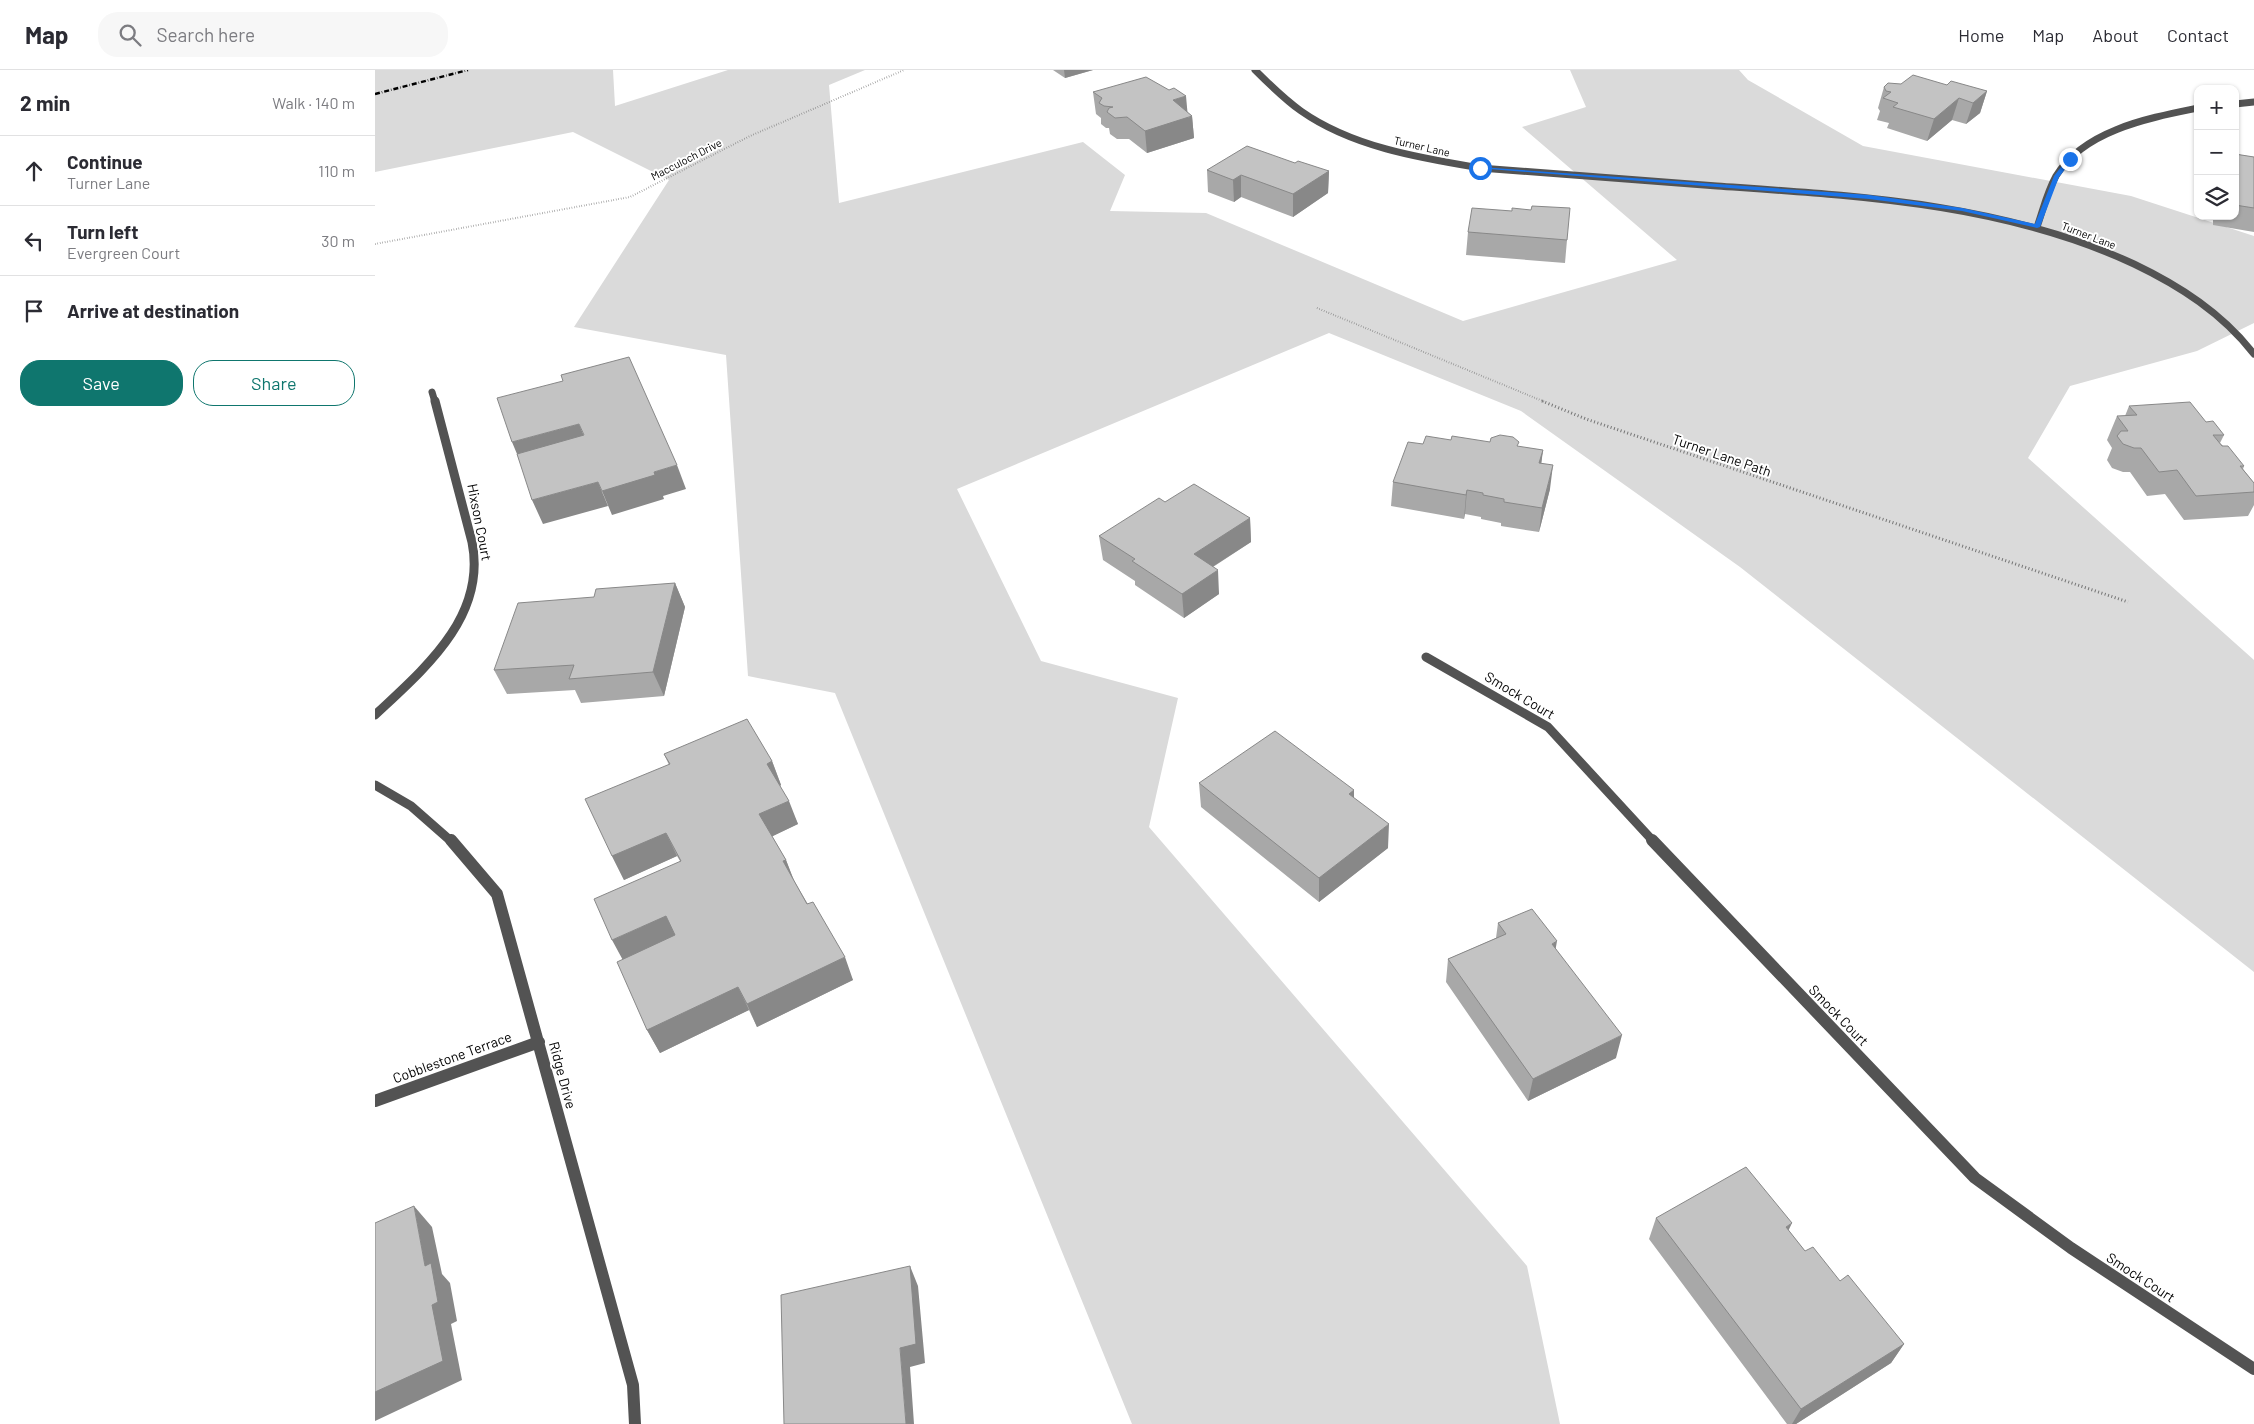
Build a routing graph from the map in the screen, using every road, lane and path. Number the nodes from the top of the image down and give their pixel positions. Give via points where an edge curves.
1 (904, 70) edge
2 (1255, 70) edge
3 (2254, 102) edge
4 (2239, 104) edge
5 (2194, 109) edge
6 (2037, 227) junction
7 (375, 244) edge
8 (1317, 308) dead end
9 (2254, 354) edge
10 (432, 392) dead end
11 (2128, 602) dead end
12 (1427, 657) dead end
13 (375, 715) edge
14 (375, 786) edge
15 (539, 1042) junction
16 (375, 1101) edge
17 (2254, 1368) edge
18 (635, 1424) edge

1 - 7 path, Macculoch Drive via 750,136 630,197
2 - 6 street, Turner Lane via 1283,98 1332,128 1391,149 1439,161 1480,168 1869,197 1962,209
3 - 4 street
5 - 6 street via 2113,132 2070,159 2056,176
6 - 9 street, Turner Lane via 2106,251 2179,288 2214,312 2243,338
8 - 11 path, Turner Lane Path via 1586,419
10 - 13 street, Hixson Court via 452,458 473,550 473,587 456,627 424,669
12 - 17 street, Smock Court via 1548,727 1975,1178 2071,1248
14 - 15 street, Ridge Drive via 388,791 430,820 466,854 497,894
15 - 16 street, Cobblestone Terrace
15 - 18 street, Ridge Drive via 633,1385

